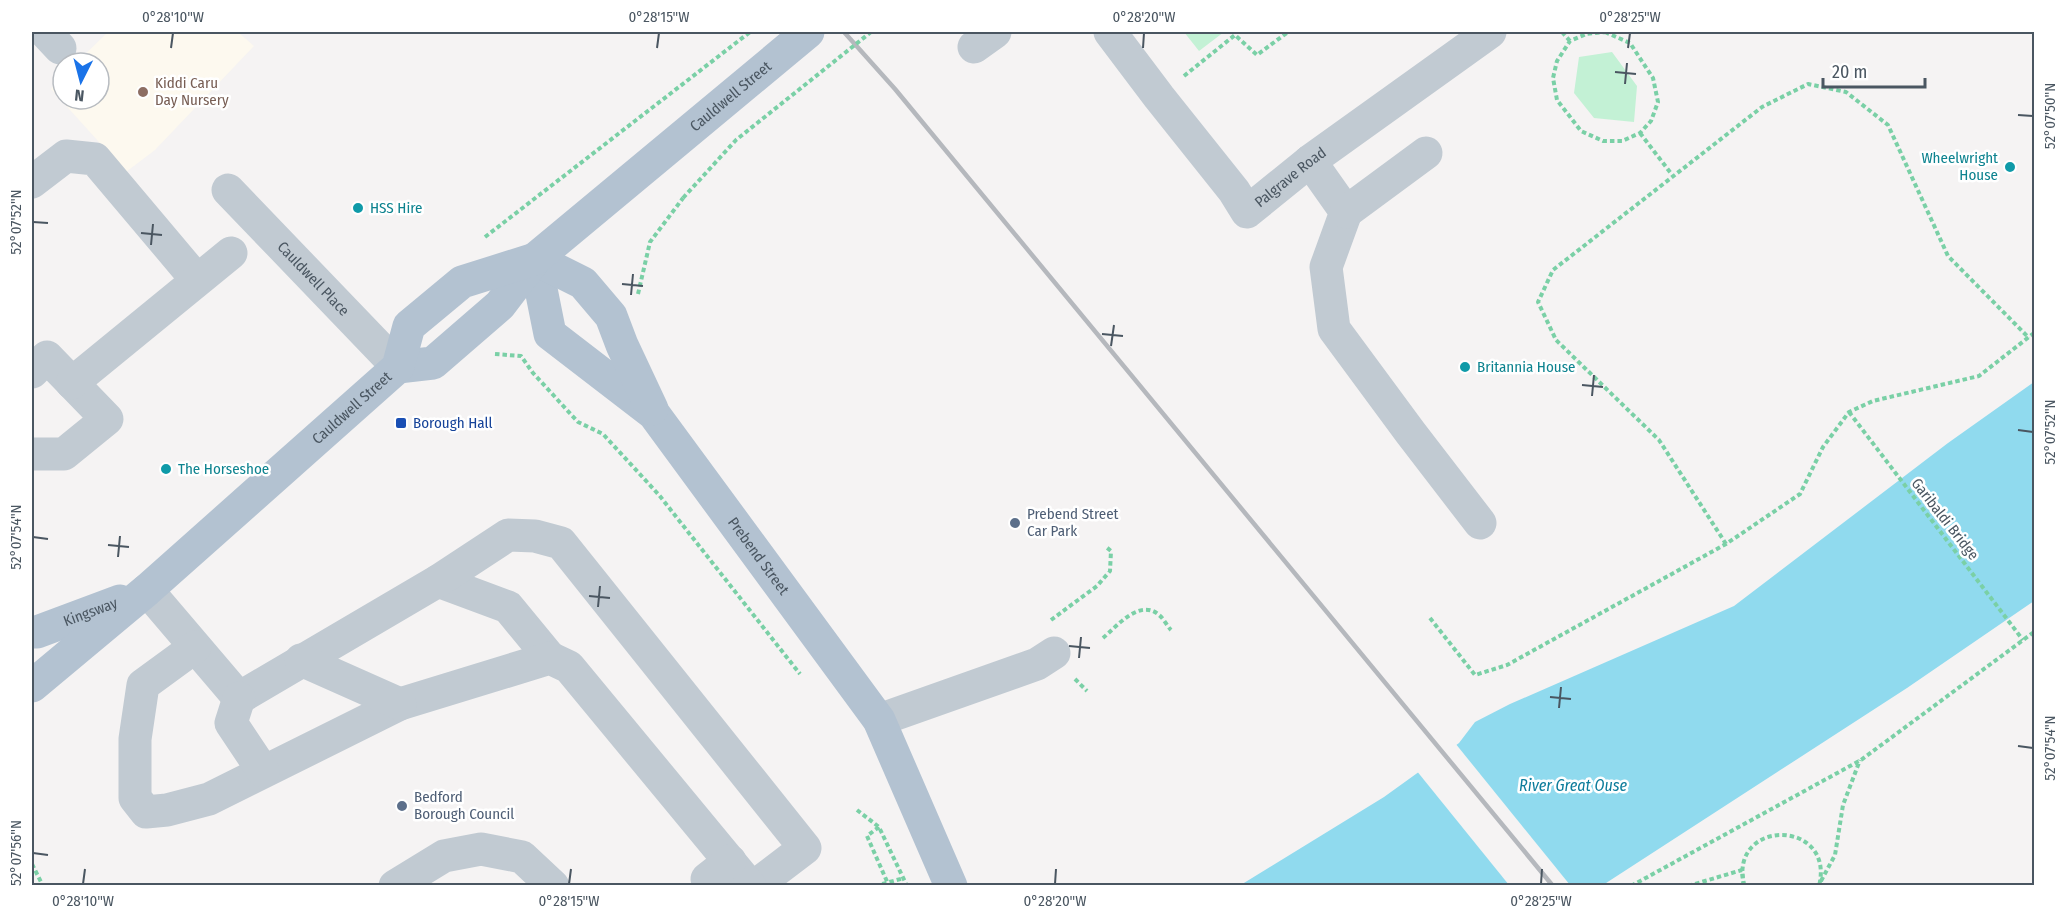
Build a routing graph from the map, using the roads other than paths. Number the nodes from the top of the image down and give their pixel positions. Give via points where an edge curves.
1 (808, 32) edge
2 (1110, 32) edge
3 (1490, 32) edge
4 (1426, 153) dead end
5 (1310, 162) junction
6 (32, 182) edge
7 (228, 190) dead end
8 (1346, 212) junction
9 (231, 253) dead end
10 (535, 259) junction
11 (197, 280) junction
12 (398, 367) junction
13 (32, 372) edge
14 (72, 383) junction
15 (654, 414) junction
16 (32, 454) edge
17 (1480, 523) dead end
18 (438, 581) junction
19 (147, 590) junction
20 (32, 632) edge
21 (1048, 639) road end
22 (195, 647) junction
23 (550, 658) junction
24 (301, 660) junction
25 (32, 686) edge
26 (238, 698) junction
27 (400, 705) junction
28 (879, 720) junction
29 (263, 771) junction
30 (736, 878) edge
31 (395, 885) edge
32 (553, 885) edge
33 (951, 885) edge

1 - 10 main road, Cauldwell Street
2 - 5 street, Palgrave Road via 1247,212
3 - 5 street, Palgrave Road
4 - 8 street
5 - 8 street
6 - 11 street via 66,156 95,159
7 - 12 street, Cauldwell Place
8 - 17 street via 1326,267 1334,329
9 - 11 street
10 - 12 main road via 500,305 433,363
10 - 12 main road, Cauldwell Street via 462,282 410,326
10 - 15 main road via 583,283 611,316
10 - 15 main road, Prebend Street via 550,334
11 - 14 street
12 - 19 main road, Cauldwell Street
13 - 14 street via 47,357
14 - 16 street via 107,419 64,454
15 - 28 main road, Prebend Street
18 - 23 street via 508,607
18 - 24 street
18 - 30 street via 508,535 535,536 561,543 805,848
19 - 20 main road, Kingsway
19 - 22 street
19 - 25 main road, Cauldwell Street
21 - 28 street via 1037,664
22 - 26 street
22 - 29 street via 143,685 135,739 135,798 146,812 167,810 209,799
23 - 27 street
23 - 30 street via 569,667
24 - 26 street
24 - 27 street
26 - 29 street via 231,723
27 - 29 street
28 - 33 main road, Prebend Street
31 - 32 street via 444,856 481,849 522,857

